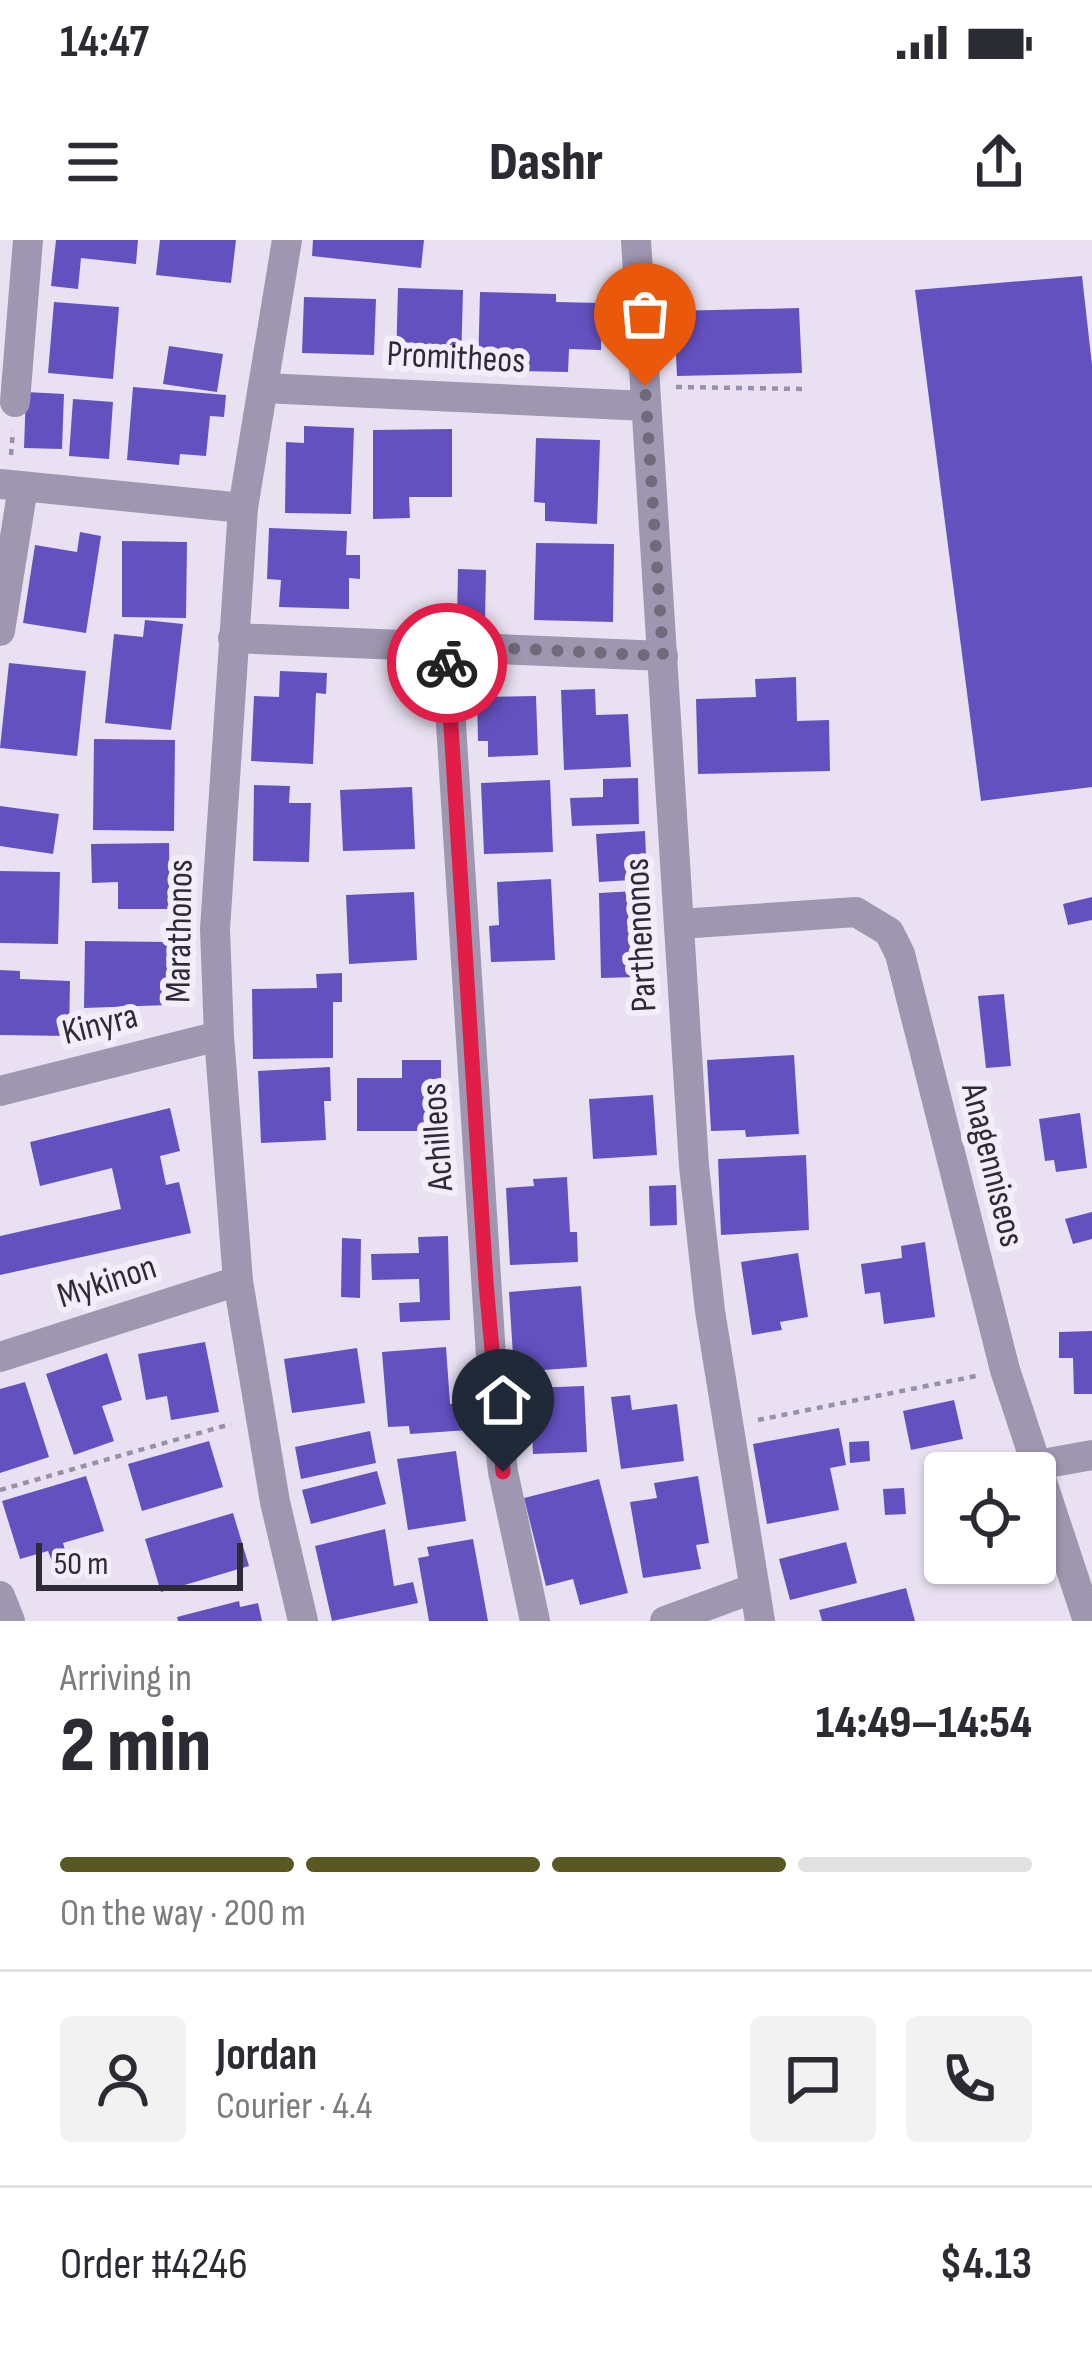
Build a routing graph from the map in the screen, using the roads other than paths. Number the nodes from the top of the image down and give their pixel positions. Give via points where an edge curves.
1 (287, 240) edge
2 (636, 240) edge
3 (18, 251) edge
4 (263, 388) junction
5 (645, 396) junction
6 (15, 402) road end
7 (11, 485) edge
8 (243, 508) junction
9 (0, 631) edge
10 (232, 638) junction
11 (446, 645) junction
12 (663, 656) junction
13 (680, 924) junction
14 (219, 1036) junction
15 (0, 1090) edge
16 (238, 1281) junction
17 (0, 1357) edge
18 (1033, 1452) edge
19 (1092, 1455) edge
20 (1056, 1462) edge
21 (1056, 1523) edge
22 (752, 1589) junction
23 (0, 1596) edge
24 (10, 1621) edge
25 (303, 1621) edge
26 (535, 1621) edge
27 (664, 1621) edge
28 (760, 1621) edge
29 (1088, 1621) edge

1 - 4 street, Marathonos
2 - 5 street, Parthenonos
3 - 6 street
4 - 5 street, Promitheos
4 - 8 street, Marathonos
5 - 12 street, Parthenonos
7 - 8 street
7 - 9 street
8 - 10 street, Marathonos
10 - 11 street
10 - 14 street, Marathonos via 215,929
11 - 12 street
11 - 26 street, Achilleos via 493,1372 503,1472
12 - 13 street, Parthenonos
13 - 18 street, Anagenniseos via 856,912 889,932
13 - 22 street, Parthenonos via 694,1166
14 - 15 street, Kinyra
14 - 16 street, Marathonos
16 - 17 street, Mykinon
16 - 25 street, Marathonos
19 - 20 street
21 - 29 street, Anagenniseos
22 - 27 street
22 - 28 street, Parthenonos
23 - 24 street

